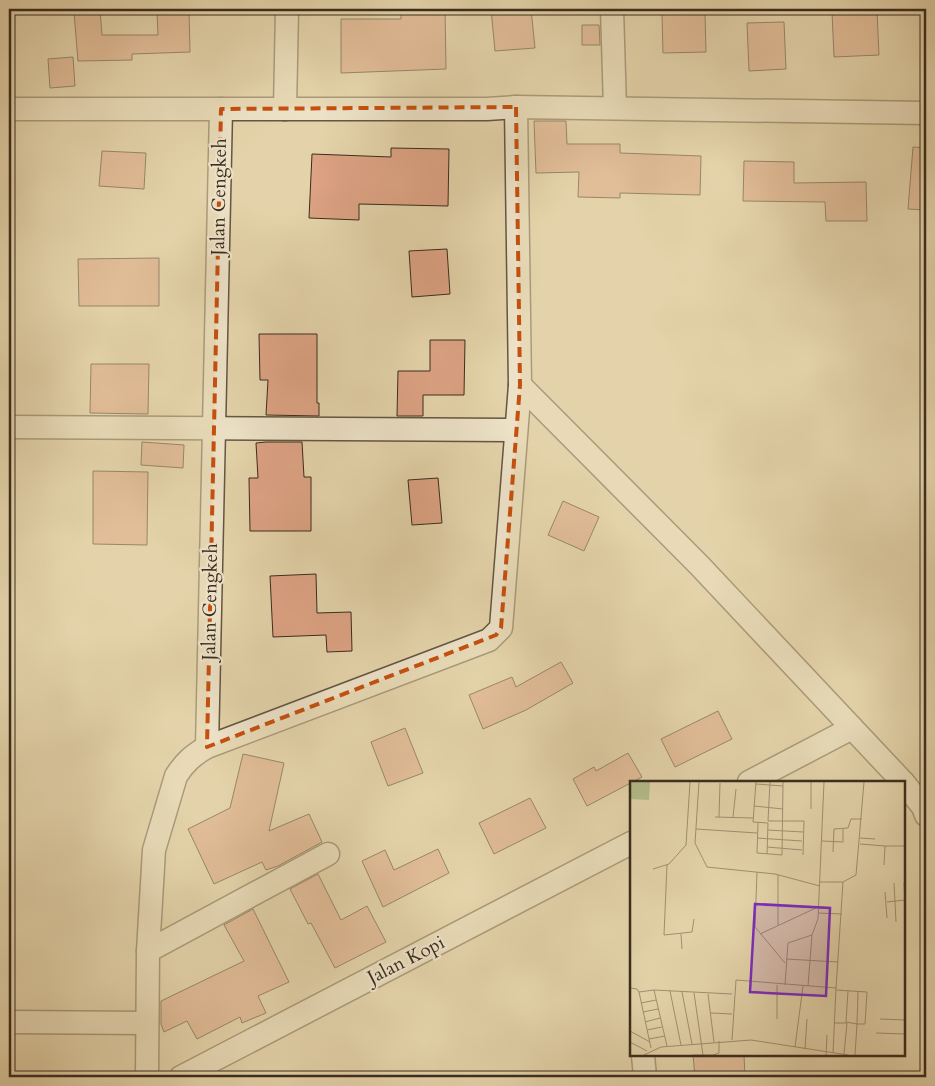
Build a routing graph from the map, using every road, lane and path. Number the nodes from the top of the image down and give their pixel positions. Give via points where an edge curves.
1 (288, 9) edge
2 (612, 9) edge
3 (516, 107) junction
4 (615, 108) junction
5 (9, 109) edge
6 (221, 109) junction
7 (285, 109) junction
8 (926, 113) edge
9 (520, 385) junction
10 (9, 427) edge
11 (214, 428) junction
12 (516, 430) junction
13 (852, 728) junction
14 (207, 747) junction
15 (751, 781) edge
16 (901, 781) edge
17 (905, 785) edge
18 (926, 815) edge
19 (630, 844) edge
20 (328, 854) dead end
21 (148, 950) junction
22 (9, 1022) edge
23 (147, 1023) junction
24 (644, 1056) edge
25 (147, 1077) edge
26 (181, 1077) edge
27 (645, 1077) edge

1 - 7 street
2 - 4 street
3 - 4 street
3 - 7 street
3 - 9 street
4 - 8 street
5 - 6 street
6 - 7 street
6 - 11 street, Jalan Cengkeh
9 - 12 street
9 - 13 street via 699,565
10 - 11 street
11 - 12 street
11 - 14 street, Jalan Cengkeh
12 - 14 street via 501,628 496,635
13 - 15 street
13 - 16 street
14 - 21 street via 187,760 176,776 154,850
17 - 18 street
19 - 26 street, Jalan Kopi
20 - 21 street
21 - 23 street
22 - 23 street
23 - 25 street
24 - 27 street

